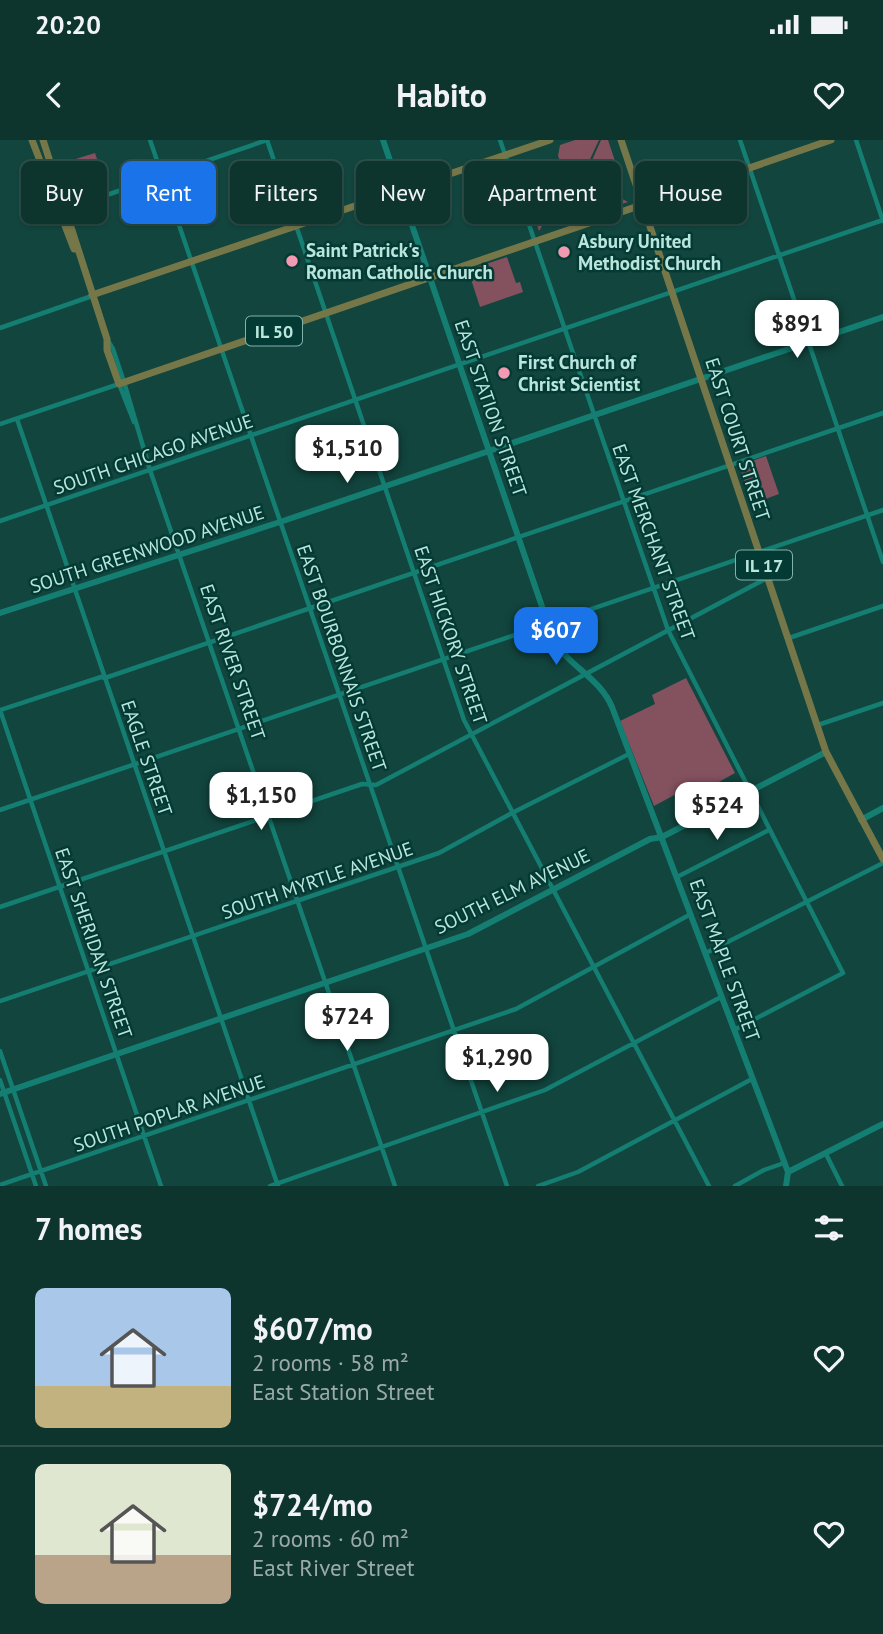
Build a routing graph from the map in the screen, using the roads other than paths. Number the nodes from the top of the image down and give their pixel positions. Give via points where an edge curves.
1 (43, 140) edge
2 (150, 140) edge
3 (267, 140) edge
4 (383, 140) edge
5 (500, 140) edge
6 (550, 140) edge
7 (621, 140) edge
8 (740, 140) edge
9 (831, 140) edge
10 (856, 140) edge
11 (31, 142) edge
12 (505, 155) junction
13 (40, 161) edge
14 (49, 161) edge
15 (157, 161) edge
16 (206, 161) edge
17 (390, 161) edge
18 (750, 168) junction
19 (747, 169) edge
20 (450, 174) edge
21 (635, 181) edge
22 (356, 206) edge
23 (635, 208) edge
24 (883, 220) edge
25 (67, 224) edge
26 (179, 224) edge
27 (412, 224) edge
28 (649, 224) edge
29 (296, 226) junction
30 (535, 242) junction
31 (779, 255) junction
32 (192, 262) junction
33 (430, 278) junction
34 (673, 293) junction
35 (92, 295) junction
36 (326, 313) junction
37 (883, 317) edge
38 (0, 328) edge
39 (564, 329) junction
40 (809, 342) junction
41 (221, 349) junction
42 (460, 365) junction
43 (702, 379) junction
44 (121, 383) junction
45 (356, 400) junction
46 (883, 413) edge
47 (593, 415) junction
48 (17, 419) junction
49 (0, 424) edge
50 (837, 429) junction
51 (251, 436) junction
52 (489, 451) junction
53 (730, 465) junction
54 (150, 470) junction
55 (385, 486) junction
56 (623, 502) junction
57 (46, 505) junction
58 (883, 510) edge
59 (867, 515) junction
60 (0, 521) edge
61 (280, 522) junction
62 (518, 537) junction
63 (760, 553) junction
64 (180, 555) junction
65 (883, 562) edge
66 (414, 573) junction
67 (768, 578) junction
68 (652, 587) junction
69 (75, 588) junction
70 (883, 606) edge
71 (310, 608) junction
72 (0, 614) edge
73 (548, 624) junction
74 (668, 631) junction
75 (788, 639) junction
76 (209, 643) junction
77 (443, 658) junction
78 (587, 673) junction
79 (105, 678) junction
80 (340, 695) junction
81 (883, 703) edge
82 (0, 710) edge
83 (817, 726) junction
84 (239, 729) junction
85 (471, 735) junction
86 (826, 752) junction
87 (629, 754) junction
88 (135, 765) junction
89 (370, 785) junction
90 (750, 792) junction
91 (29, 801) junction
92 (883, 808) edge
93 (0, 810) edge
94 (512, 813) junction
95 (268, 816) junction
96 (861, 820) junction
97 (769, 830) junction
98 (662, 837) junction
99 (164, 852) junction
100 (883, 861) edge
101 (398, 867) junction
102 (677, 877) junction
103 (60, 887) junction
104 (553, 891) junction
105 (298, 901) junction
106 (806, 902) junction
107 (0, 907) edge
108 (692, 914) junction
109 (194, 937) junction
110 (426, 949) junction
111 (706, 953) junction
112 (593, 968) junction
113 (88, 971) junction
114 (325, 982) junction
115 (721, 997) junction
116 (0, 1001) edge
117 (221, 1018) junction
118 (734, 1030) junction
119 (454, 1031) junction
120 (634, 1044) junction
121 (0, 1051) edge
122 (118, 1054) junction
123 (353, 1064) junction
124 (752, 1079) junction
125 (0, 1080) edge
126 (13, 1089) junction
127 (2, 1093) edge
128 (250, 1101) junction
129 (482, 1113) junction
130 (675, 1119) junction
131 (883, 1124) edge
132 (144, 1136) junction
133 (381, 1146) junction
134 (826, 1154) junction
135 (784, 1163) junction
136 (41, 1172) junction
137 (788, 1172) junction
138 (32, 1175) junction
139 (0, 1185) edge
140 (277, 1185) edge
141 (36, 1186) edge
142 (46, 1186) edge
143 (161, 1186) edge
144 (270, 1186) edge
145 (394, 1186) edge
146 (507, 1186) edge
147 (538, 1186) edge
148 (709, 1186) edge
149 (735, 1186) edge
150 (786, 1186) edge
151 (842, 1186) edge

1 - 14 main road, EAST RIVER STREET
2 - 15 street, EAST BOURBONNAIS STREET
3 - 16 street
3 - 29 street, EAST HICKORY STREET
4 - 17 street, EAST STATION STREET
5 - 12 street, EAST MERCHANT STREET
6 - 12 main road
7 - 21 main road, EAST COURT STREET / IL 17
8 - 18 street
9 - 18 main road, IL 50
10 - 24 street
11 - 13 main road, EAST RIVER STREET
12 - 20 main road
12 - 30 street, EAST MERCHANT STREET
18 - 19 main road, IL 50
18 - 31 street
22 - 29 main road
23 - 30 main road, IL 50
24 - 31 street, SOUTH CHICAGO AVENUE
25 - 35 main road, EAST RIVER STREET
26 - 32 street, EAST BOURBONNAIS STREET
27 - 33 street, EAST STATION STREET
28 - 34 main road, EAST COURT STREET / IL 17
29 - 32 main road
29 - 36 street, EAST HICKORY STREET
30 - 33 main road, IL 50
30 - 39 street, EAST MERCHANT STREET
31 - 34 street, SOUTH CHICAGO AVENUE
31 - 40 street
32 - 35 main road
32 - 41 street, EAST BOURBONNAIS STREET
33 - 36 main road, IL 50
33 - 42 street, EAST STATION STREET
34 - 39 street, SOUTH CHICAGO AVENUE
34 - 43 main road, EAST COURT STREET / IL 17
35 - 38 street
35 - 44 main road, EAST RIVER STREET
36 - 41 main road, IL 50
36 - 45 street, EAST HICKORY STREET
37 - 40 street, SOUTH GREENWOOD AVENUE
39 - 42 street, SOUTH CHICAGO AVENUE
39 - 47 street, EAST MERCHANT STREET
40 - 43 street, SOUTH GREENWOOD AVENUE
40 - 50 street
41 - 44 main road, IL 50
41 - 51 street, EAST BOURBONNAIS STREET
42 - 45 street, SOUTH CHICAGO AVENUE
42 - 52 street, EAST STATION STREET
43 - 47 street, SOUTH GREENWOOD AVENUE
43 - 53 main road, EAST COURT STREET / IL 17
44 - 48 street
44 - 54 street, EAST RIVER STREET
45 - 51 street, SOUTH CHICAGO AVENUE
45 - 55 street, EAST HICKORY STREET
46 - 50 street
47 - 52 street, SOUTH GREENWOOD AVENUE
47 - 56 street, EAST MERCHANT STREET
48 - 49 street
48 - 57 street, EAGLE STREET
50 - 53 street
50 - 59 street
51 - 54 street, SOUTH CHICAGO AVENUE
51 - 61 street, EAST BOURBONNAIS STREET
52 - 55 street, SOUTH GREENWOOD AVENUE
52 - 62 street, EAST STATION STREET
53 - 56 street
53 - 63 main road, EAST COURT STREET / IL 17
54 - 57 street, SOUTH CHICAGO AVENUE
54 - 64 street, EAST RIVER STREET
55 - 61 street, SOUTH GREENWOOD AVENUE
55 - 66 street, EAST HICKORY STREET
56 - 62 street
56 - 68 street, EAST MERCHANT STREET
57 - 60 street, SOUTH CHICAGO AVENUE
57 - 69 street, EAGLE STREET
58 - 59 street
59 - 63 street
59 - 65 street
61 - 64 street, SOUTH GREENWOOD AVENUE
61 - 71 street, EAST BOURBONNAIS STREET
62 - 66 street
62 - 73 street, EAST STATION STREET
63 - 67 main road, EAST COURT STREET / IL 17
63 - 68 street
64 - 69 street, SOUTH GREENWOOD AVENUE
64 - 76 street, EAST RIVER STREET
66 - 71 street
66 - 77 street, EAST HICKORY STREET
67 - 74 street
67 - 75 main road, EAST COURT STREET / IL 17
68 - 73 street
68 - 74 street, EAST MERCHANT STREET
69 - 72 street, SOUTH GREENWOOD AVENUE
69 - 79 street, EAGLE STREET
70 - 75 street
71 - 76 street
71 - 80 street, EAST BOURBONNAIS STREET
73 - 77 street
73 - 78 street, EAST STATION STREET via 561,652
74 - 78 street
74 - 90 street, EAST MERCHANT STREET
75 - 83 main road, EAST COURT STREET / IL 17
76 - 79 street
76 - 84 street, EAST RIVER STREET
77 - 80 street
77 - 85 street, EAST HICKORY STREET
78 - 85 street
78 - 87 street, EAST MAPLE STREET via 608,697
79 - 82 street
79 - 88 street, EAGLE STREET
80 - 84 street
80 - 89 street, EAST BOURBONNAIS STREET
81 - 83 street
82 - 91 street, EAST SHERIDAN STREET
83 - 86 main road, EAST COURT STREET / IL 17
84 - 88 street
84 - 95 street, EAST RIVER STREET
85 - 89 street
85 - 94 street, EAST HICKORY STREET
86 - 90 street, SOUTH ELM AVENUE
86 - 96 main road, EAST COURT STREET / IL 17
87 - 94 street, SOUTH MYRTLE AVENUE
87 - 98 street, EAST MAPLE STREET
88 - 91 street
88 - 99 street, EAGLE STREET
89 - 95 street
89 - 101 street, EAST BOURBONNAIS STREET
90 - 97 street, EAST MERCHANT STREET
90 - 98 street, SOUTH ELM AVENUE
91 - 93 street
91 - 103 street, EAST SHERIDAN STREET
92 - 96 street
94 - 101 street, SOUTH MYRTLE AVENUE via 439,853
94 - 104 street, EAST HICKORY STREET
95 - 99 street
95 - 105 street, EAST RIVER STREET
96 - 100 main road, EAST COURT STREET / IL 17
97 - 102 street
97 - 106 street, EAST MERCHANT STREET
98 - 102 street, EAST MAPLE STREET
98 - 104 street, SOUTH ELM AVENUE via 650,839
99 - 103 street
99 - 109 street, EAGLE STREET
100 - 106 street
101 - 105 street, SOUTH MYRTLE AVENUE
101 - 110 street, EAST BOURBONNAIS STREET
102 - 108 street, EAST MAPLE STREET
103 - 107 street
103 - 113 street, EAST SHERIDAN STREET
104 - 110 street, SOUTH ELM AVENUE via 468,934
104 - 112 street, EAST HICKORY STREET
105 - 109 street, SOUTH MYRTLE AVENUE
105 - 114 street, EAST RIVER STREET
106 - 111 street
106 - 118 street, EAST MERCHANT STREET via 843,973
108 - 111 street, EAST MAPLE STREET
108 - 112 street, SOUTH POPLAR AVENUE
109 - 113 street, SOUTH MYRTLE AVENUE
109 - 117 street, EAGLE STREET
110 - 114 street, SOUTH ELM AVENUE
110 - 119 street, EAST BOURBONNAIS STREET
111 - 115 street, EAST MAPLE STREET
112 - 119 street, SOUTH POPLAR AVENUE via 516,1009
112 - 120 street, EAST HICKORY STREET
113 - 116 street, SOUTH MYRTLE AVENUE
113 - 122 street, EAST SHERIDAN STREET
114 - 117 street, SOUTH ELM AVENUE
114 - 123 street, EAST RIVER STREET
115 - 118 street, EAST MAPLE STREET
115 - 120 street
117 - 122 street, SOUTH ELM AVENUE
117 - 128 street, EAGLE STREET
118 - 124 street, EAST MAPLE STREET
119 - 123 street, SOUTH POPLAR AVENUE
119 - 129 street, EAST BOURBONNAIS STREET
120 - 129 street via 545,1090
120 - 130 street, EAST HICKORY STREET
121 - 126 street
122 - 126 street, SOUTH ELM AVENUE
122 - 132 street, EAST SHERIDAN STREET
123 - 128 street, SOUTH POPLAR AVENUE
123 - 133 street, EAST RIVER STREET
124 - 130 street
124 - 135 street, EAST MAPLE STREET
125 - 127 street
126 - 127 street, SOUTH ELM AVENUE
126 - 136 street
127 - 138 street
128 - 132 street, SOUTH POPLAR AVENUE
128 - 140 street, EAGLE STREET
129 - 133 street
129 - 146 street, EAST BOURBONNAIS STREET
130 - 147 street via 578,1172
130 - 148 street, EAST HICKORY STREET
131 - 134 street
132 - 136 street, SOUTH POPLAR AVENUE
132 - 143 street, EAST SHERIDAN STREET
133 - 140 street
133 - 145 street, EAST RIVER STREET
134 - 137 street
134 - 151 street
135 - 137 street, EAST MAPLE STREET
135 - 149 street
136 - 138 street, SOUTH POPLAR AVENUE
136 - 142 street
137 - 150 street
138 - 139 street, SOUTH POPLAR AVENUE
138 - 141 street
140 - 144 street

